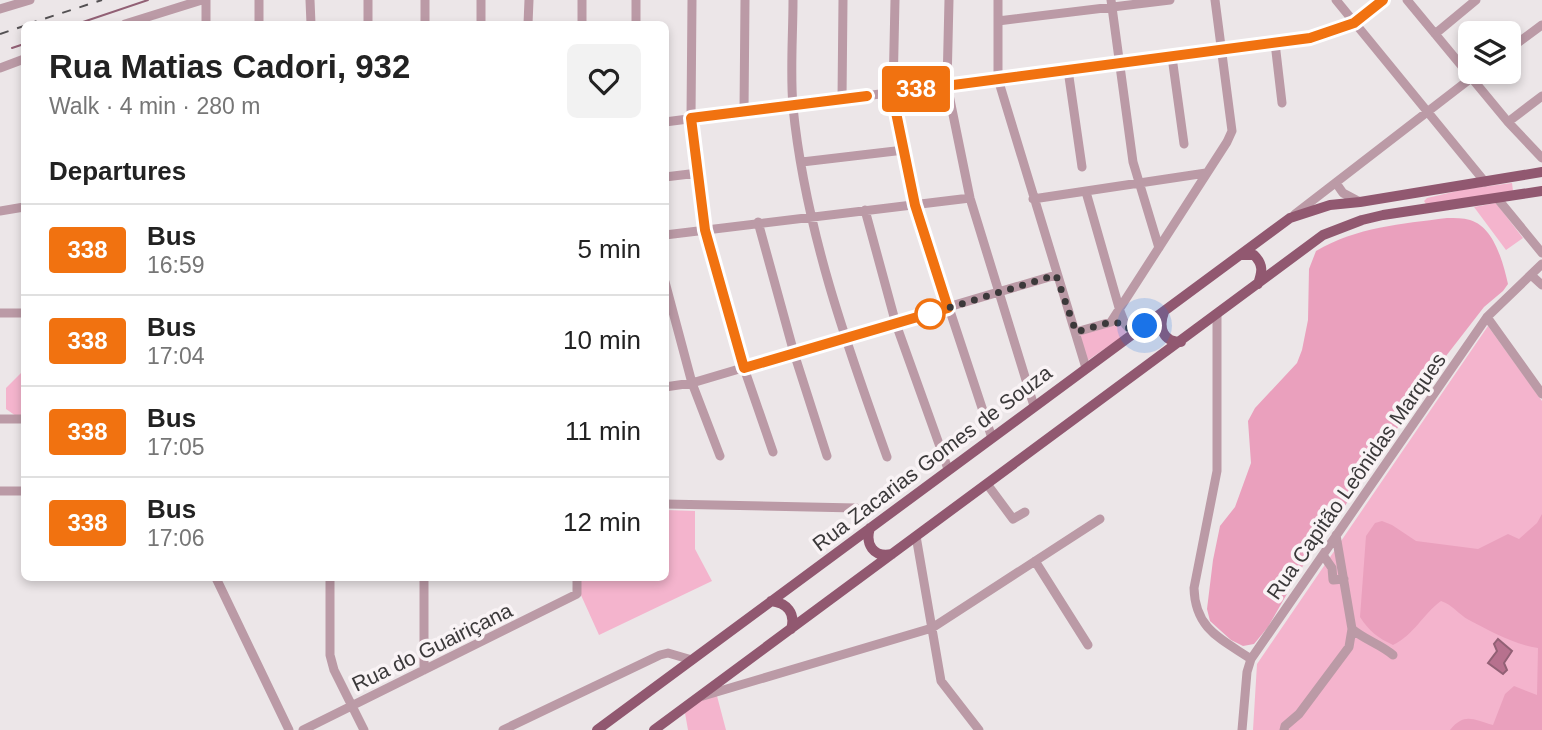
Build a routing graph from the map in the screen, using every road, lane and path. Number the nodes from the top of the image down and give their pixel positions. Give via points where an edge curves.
1 (30, 0) edge
2 (204, 0) edge
3 (259, 0) edge
4 (310, 0) edge
5 (368, 0) edge
6 (425, 0) edge
7 (481, 0) edge
8 (529, 0) edge
9 (582, 0) edge
10 (636, 0) edge
11 (692, 0) edge
12 (745, 0) edge
13 (793, 0) edge
14 (843, 0) edge
15 (895, 0) edge
16 (949, 0) edge
17 (998, 0) edge
18 (1170, 0) edge
19 (1215, 0) edge
20 (1336, 0) edge
21 (1383, 0) edge
22 (1407, 0) edge
23 (1476, 0) edge
24 (1112, 4) edge
25 (0, 9) edge
26 (148, 21) edge
27 (206, 21) edge
28 (259, 21) edge
29 (311, 21) edge
30 (368, 21) edge
31 (425, 21) edge
32 (481, 21) edge
33 (528, 21) edge
34 (582, 21) edge
35 (636, 21) edge
36 (998, 21) junction
37 (1354, 23) junction
38 (1542, 25) edge
39 (1435, 34) junction
40 (1521, 40) edge
41 (1275, 43) junction
42 (1223, 50) junction
43 (1172, 57) junction
44 (1458, 58) edge
45 (21, 60) edge
46 (1120, 64) junction
47 (0, 68) edge
48 (1068, 69) junction
49 (998, 79) junction
50 (1463, 84) edge
51 (1481, 84) edge
52 (947, 85) junction
53 (892, 93) junction
54 (1542, 96) edge
55 (842, 99) junction
56 (1282, 103) dead end
57 (793, 105) junction
58 (744, 111) junction
59 (1426, 111) junction
60 (691, 118) junction
61 (669, 121) edge
62 (1508, 122) junction
63 (1184, 144) dead end
64 (904, 150) junction
65 (1542, 158) edge
66 (802, 162) junction
67 (1082, 167) dead end
68 (1542, 172) edge
69 (698, 173) junction
70 (1206, 173) junction
71 (669, 177) edge
72 (1485, 181) junction
73 (1336, 183) junction
74 (1140, 184) junction
75 (1428, 190) junction
76 (1542, 191) edge
77 (1086, 192) junction
78 (970, 198) junction
79 (1497, 198) junction
80 (1033, 199) junction
81 (1360, 202) junction
82 (915, 205) junction
83 (21, 208) edge
84 (1430, 208) junction
85 (865, 210) junction
86 (0, 211) edge
87 (810, 215) junction
88 (1290, 218) junction
89 (758, 222) junction
90 (705, 230) junction
91 (669, 234) edge
92 (1159, 248) junction
93 (1542, 253) edge
94 (1239, 255) junction
95 (1542, 264) edge
96 (1056, 275) junction
97 (1531, 275) junction
98 (1258, 284) junction
99 (1542, 285) edge
100 (998, 294) junction
101 (669, 297) edge
102 (948, 308) junction
103 (1120, 311) junction
104 (1164, 312) junction
105 (0, 313) edge
106 (21, 313) edge
107 (1217, 316) junction
108 (1487, 317) junction
109 (1111, 322) junction
110 (896, 324) junction
111 (1125, 324) junction
112 (1076, 332) junction
113 (1134, 334) junction
114 (845, 338) junction
115 (1181, 342) junction
116 (794, 353) junction
117 (744, 368) junction
118 (1086, 368) junction
119 (692, 383) junction
120 (669, 386) edge
121 (1542, 394) edge
122 (1034, 406) junction
123 (0, 419) edge
124 (21, 419) edge
125 (992, 438) junction
126 (773, 452) dead end
127 (720, 456) dead end
128 (827, 456) dead end
129 (887, 457) dead end
130 (948, 470) junction
131 (987, 484) junction
132 (0, 491) edge
133 (21, 491) edge
134 (669, 504) edge
135 (856, 508) dead end
136 (1025, 512) dead end
137 (1100, 519) dead end
138 (870, 528) junction
139 (916, 536) junction
140 (1336, 536) junction
141 (892, 554) junction
142 (1323, 555) junction
143 (1035, 561) junction
144 (1337, 568) junction
145 (217, 581) edge
146 (330, 581) edge
147 (424, 581) edge
148 (577, 581) edge
149 (771, 601) junction
150 (932, 628) junction
151 (791, 629) junction
152 (1352, 629) junction
153 (1088, 645) dead end
154 (1393, 655) dead end
155 (1251, 659) junction
156 (692, 660) junction
157 (424, 670) junction
158 (731, 673) junction
159 (741, 684) junction
160 (699, 697) junction
161 (352, 706) junction
162 (506, 729) edge
163 (289, 730) edge
164 (303, 730) edge
165 (364, 730) edge
166 (597, 730) edge
167 (654, 730) edge
168 (979, 730) edge
169 (1242, 730) edge
170 (1284, 730) edge

1 - 25 street
2 - 26 street
2 - 27 street
3 - 28 street
4 - 29 street
5 - 30 street
6 - 31 street
7 - 32 street
8 - 33 street
9 - 34 street
10 - 35 street
11 - 60 street
12 - 58 street
13 - 57 street
14 - 55 street
15 - 53 street
16 - 52 street
17 - 36 street
18 - 24 street
19 - 42 street
20 - 37 street
21 - 37 street
22 - 39 street
23 - 39 street
24 - 36 street
24 - 46 street
36 - 49 street
37 - 41 street via 1310,38
37 - 59 street
38 - 40 street
39 - 44 street
41 - 42 street
41 - 56 street
42 - 43 street
42 - 70 street via 1232,131
43 - 46 street
43 - 63 street
45 - 47 street
46 - 48 street
46 - 74 street
48 - 49 street
48 - 67 street
49 - 52 street
49 - 80 street
50 - 59 street
51 - 62 street
52 - 53 street
52 - 78 street
53 - 55 street
53 - 64 street
54 - 62 street
55 - 57 street
57 - 58 street
57 - 66 street
58 - 60 street
59 - 72 street
59 - 73 street
60 - 61 street
60 - 69 street
62 - 65 street
64 - 66 street
64 - 82 street
66 - 87 street
68 - 72 main road, Rua Zacarias Gomes de Souza
69 - 71 street
69 - 90 street
70 - 74 street
70 - 92 street
72 - 75 main road, Rua Zacarias Gomes de Souza
73 - 81 street
73 - 88 street
74 - 77 street
74 - 92 street
75 - 81 main road, Rua Zacarias Gomes de Souza
75 - 84 main road via 1422,200
76 - 79 main road
77 - 80 street
77 - 103 street
78 - 82 street
78 - 100 street
79 - 84 main road
79 - 93 street
80 - 96 street
81 - 88 main road, Rua Zacarias Gomes de Souza via 1330,205
82 - 85 street
82 - 102 street
83 - 86 street
84 - 98 main road via 1340,227
85 - 87 street
85 - 110 street
87 - 89 street
87 - 114 street
88 - 94 main road, Rua Zacarias Gomes de Souza
89 - 90 street
89 - 116 street
90 - 91 street
90 - 117 street
92 - 103 street
94 - 98 main road via 1260,261
94 - 104 main road, Rua Zacarias Gomes de Souza
95 - 97 street, Rua Capitão Leônidas Marques
96 - 100 street
96 - 112 street
97 - 99 street
97 - 108 street, Rua Capitão Leônidas Marques
98 - 107 main road
100 - 102 street
100 - 122 street
101 - 119 street
102 - 110 street
102 - 125 street
103 - 109 street
103 - 111 street
104 - 113 main road, Rua Zacarias Gomes de Souza
104 - 115 main road via 1161,330 1173,342
105 - 106 street
107 - 115 main road
107 - 155 street via 1217,471 1195,603 1211,632
108 - 121 street
108 - 140 street, Rua Capitão Leônidas Marques
109 - 111 street
109 - 112 street
110 - 114 street
110 - 130 street
111 - 113 street
112 - 118 street
113 - 118 main road, Rua Zacarias Gomes de Souza
114 - 116 street
114 - 129 street
115 - 131 main road
116 - 117 street
116 - 128 street
117 - 119 street
117 - 126 street
118 - 122 main road, Rua Zacarias Gomes de Souza
119 - 120 street
119 - 127 street
122 - 125 main road, Rua Zacarias Gomes de Souza
123 - 124 street
125 - 130 main road, Rua Zacarias Gomes de Souza
130 - 138 main road, Rua Zacarias Gomes de Souza
131 - 136 street via 1012,518
131 - 139 main road
132 - 133 street
134 - 135 street
137 - 143 street
138 - 141 main road via 872,550 884,556
138 - 149 main road, Rua Zacarias Gomes de Souza
139 - 141 main road
139 - 150 street
140 - 142 street, Rua Capitão Leônidas Marques
140 - 144 street
141 - 151 main road
142 - 144 street
142 - 155 street, Rua Capitão Leônidas Marques
143 - 150 street
143 - 153 street
144 - 152 street via 1344,579
145 - 163 street
146 - 161 street via 330,655
147 - 157 street
148 - 157 street, Rua do Guairiçana via 577,594
149 - 151 main road via 787,606 792,613
149 - 156 main road, Rua Zacarias Gomes de Souza
150 - 159 street
150 - 168 street via 941,681
151 - 158 main road
152 - 154 street
152 - 170 street via 1349,648
155 - 169 street, Rua Capitão Leônidas Marques
156 - 162 street via 660,655
156 - 166 main road, Rua Zacarias Gomes de Souza
157 - 161 street, Rua do Guairiçana
158 - 159 street via 735,684
158 - 160 main road
159 - 160 street
160 - 167 main road
161 - 164 street, Rua do Guairiçana
161 - 165 street

